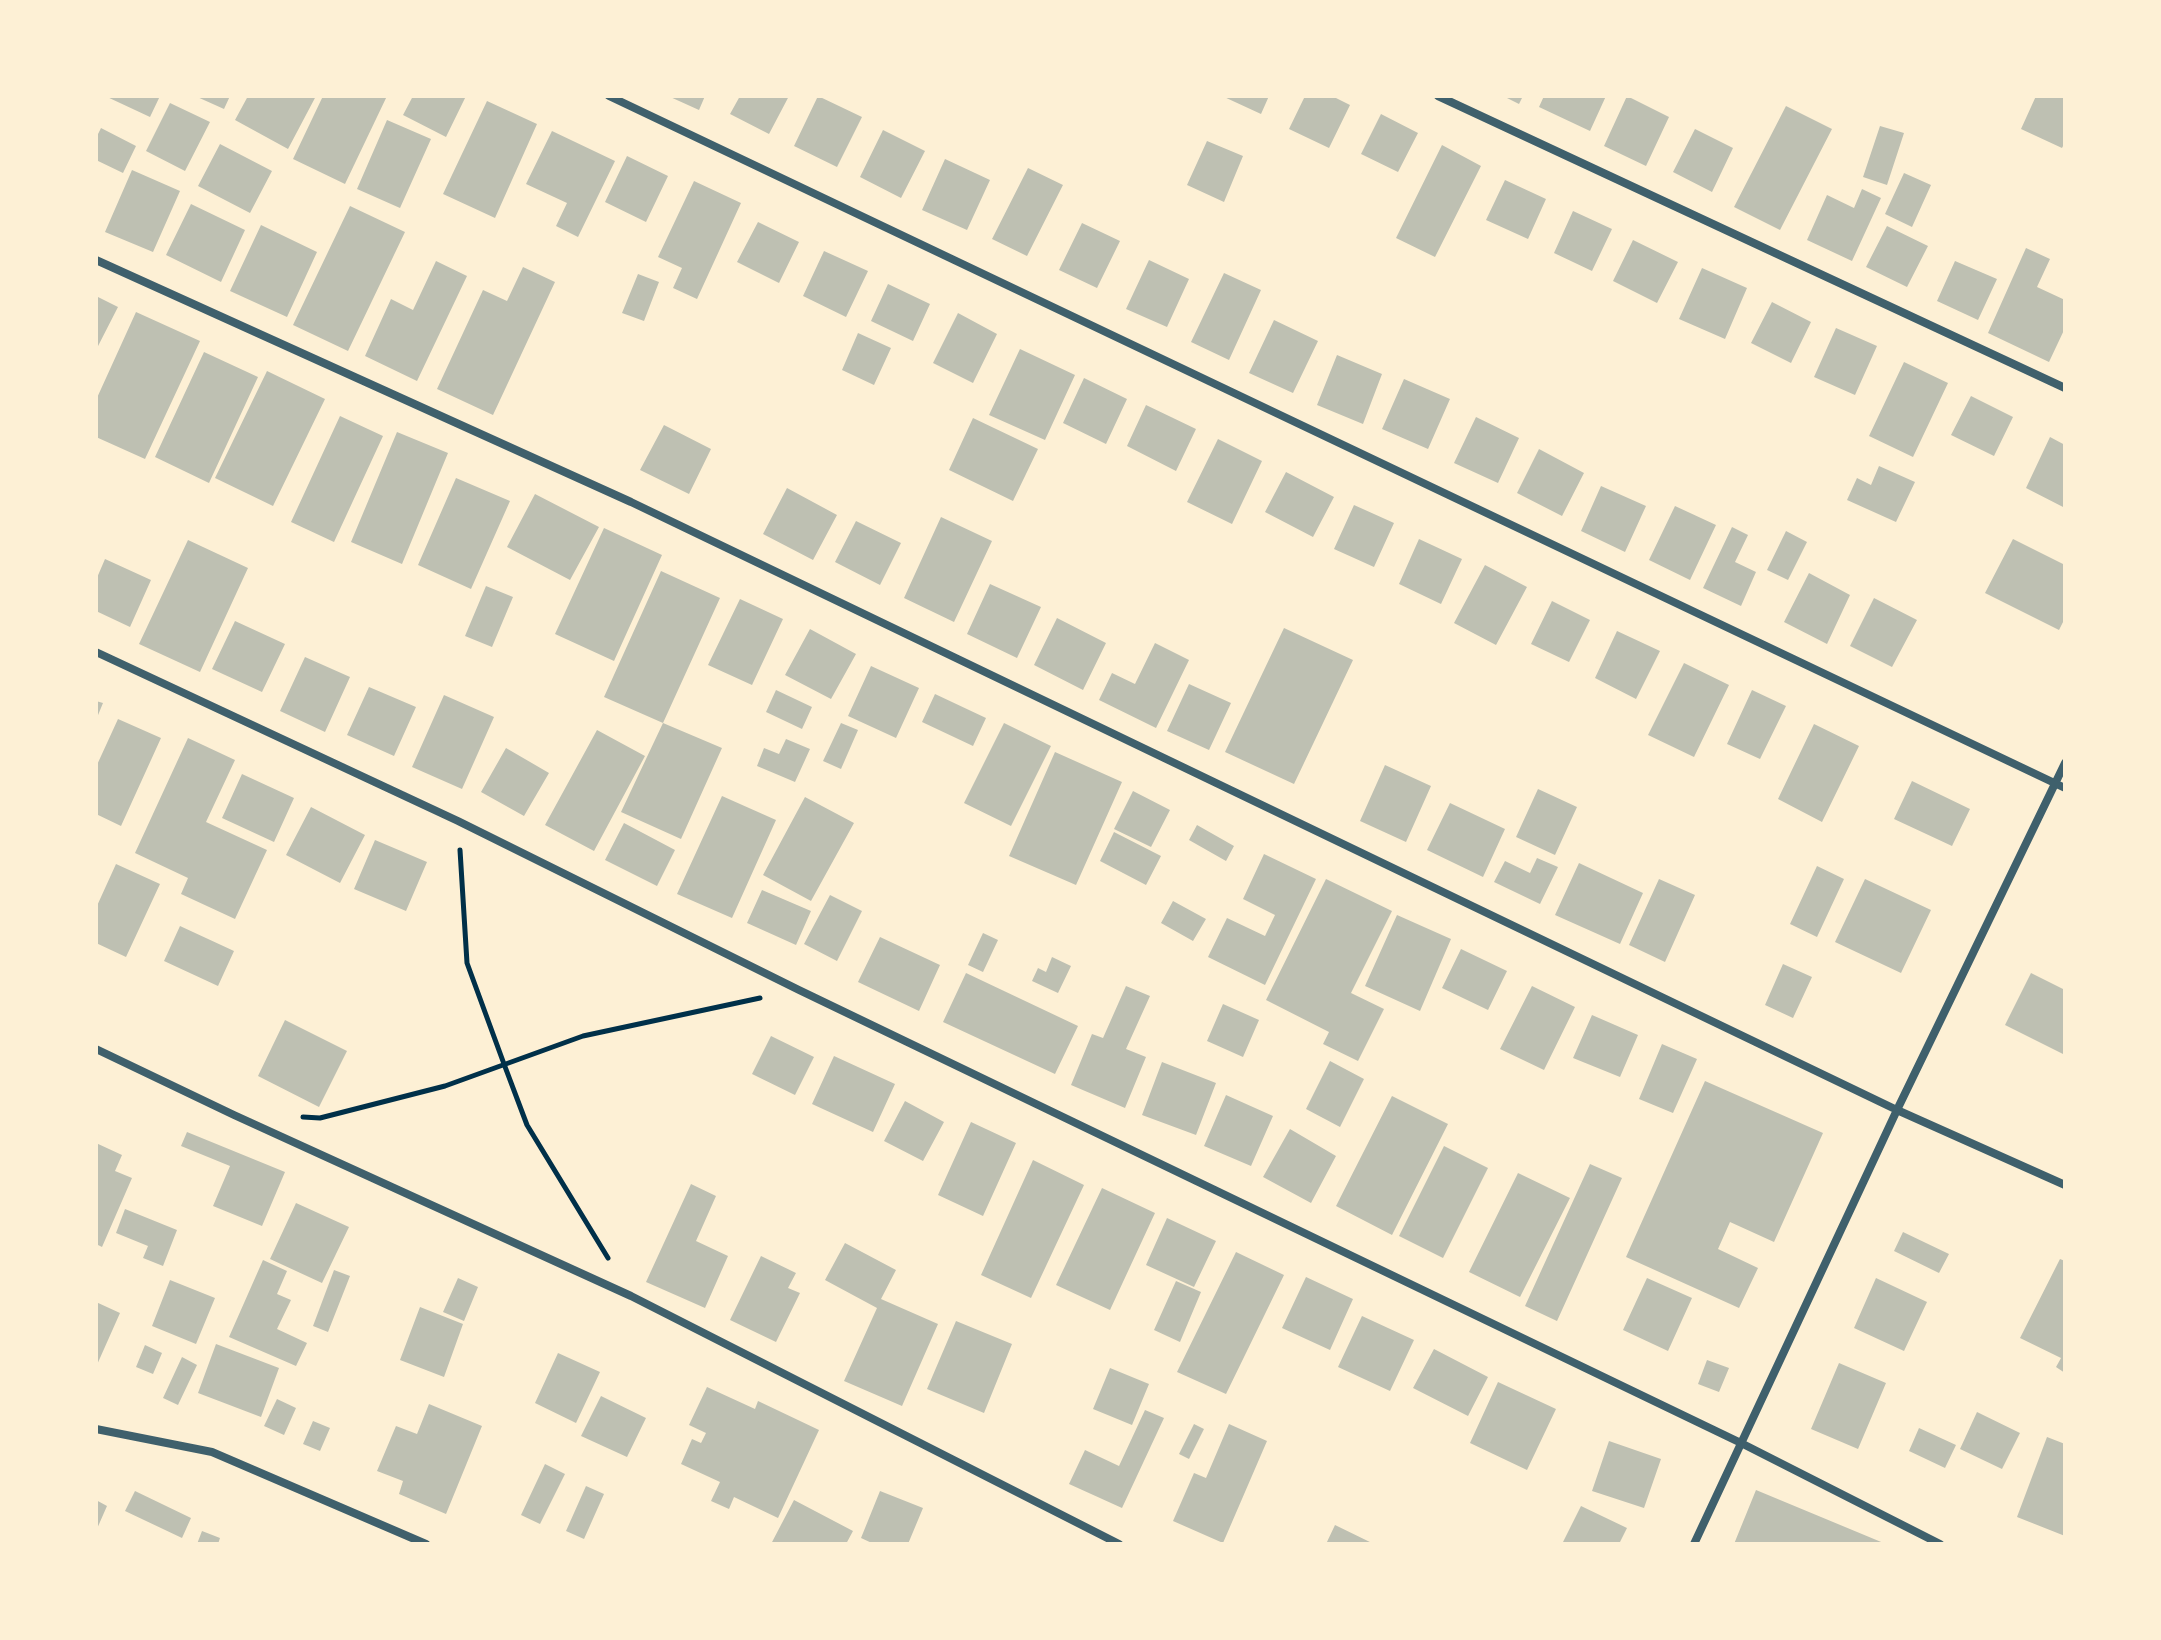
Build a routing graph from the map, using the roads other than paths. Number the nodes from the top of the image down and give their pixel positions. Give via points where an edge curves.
1 (609, 96) edge
2 (1438, 96) edge
3 (96, 260) edge
4 (2065, 388) edge
5 (96, 652) edge
6 (2065, 763) edge
7 (2055, 784) junction
8 (2065, 788) edge
9 (96, 1049) edge
10 (1897, 1110) junction
11 (2065, 1185) edge
12 (96, 1429) edge
13 (1741, 1443) junction
14 (426, 1544) edge
15 (1119, 1544) edge
16 (1694, 1544) edge
17 (1940, 1544) edge

1 - 7 street
2 - 4 street
3 - 10 street via 631,502
5 - 13 street via 458,821
6 - 7 street
7 - 8 street
7 - 10 street
9 - 15 street via 631,1296
10 - 11 street
10 - 13 street
12 - 14 street via 212,1452
13 - 16 street
13 - 17 street

